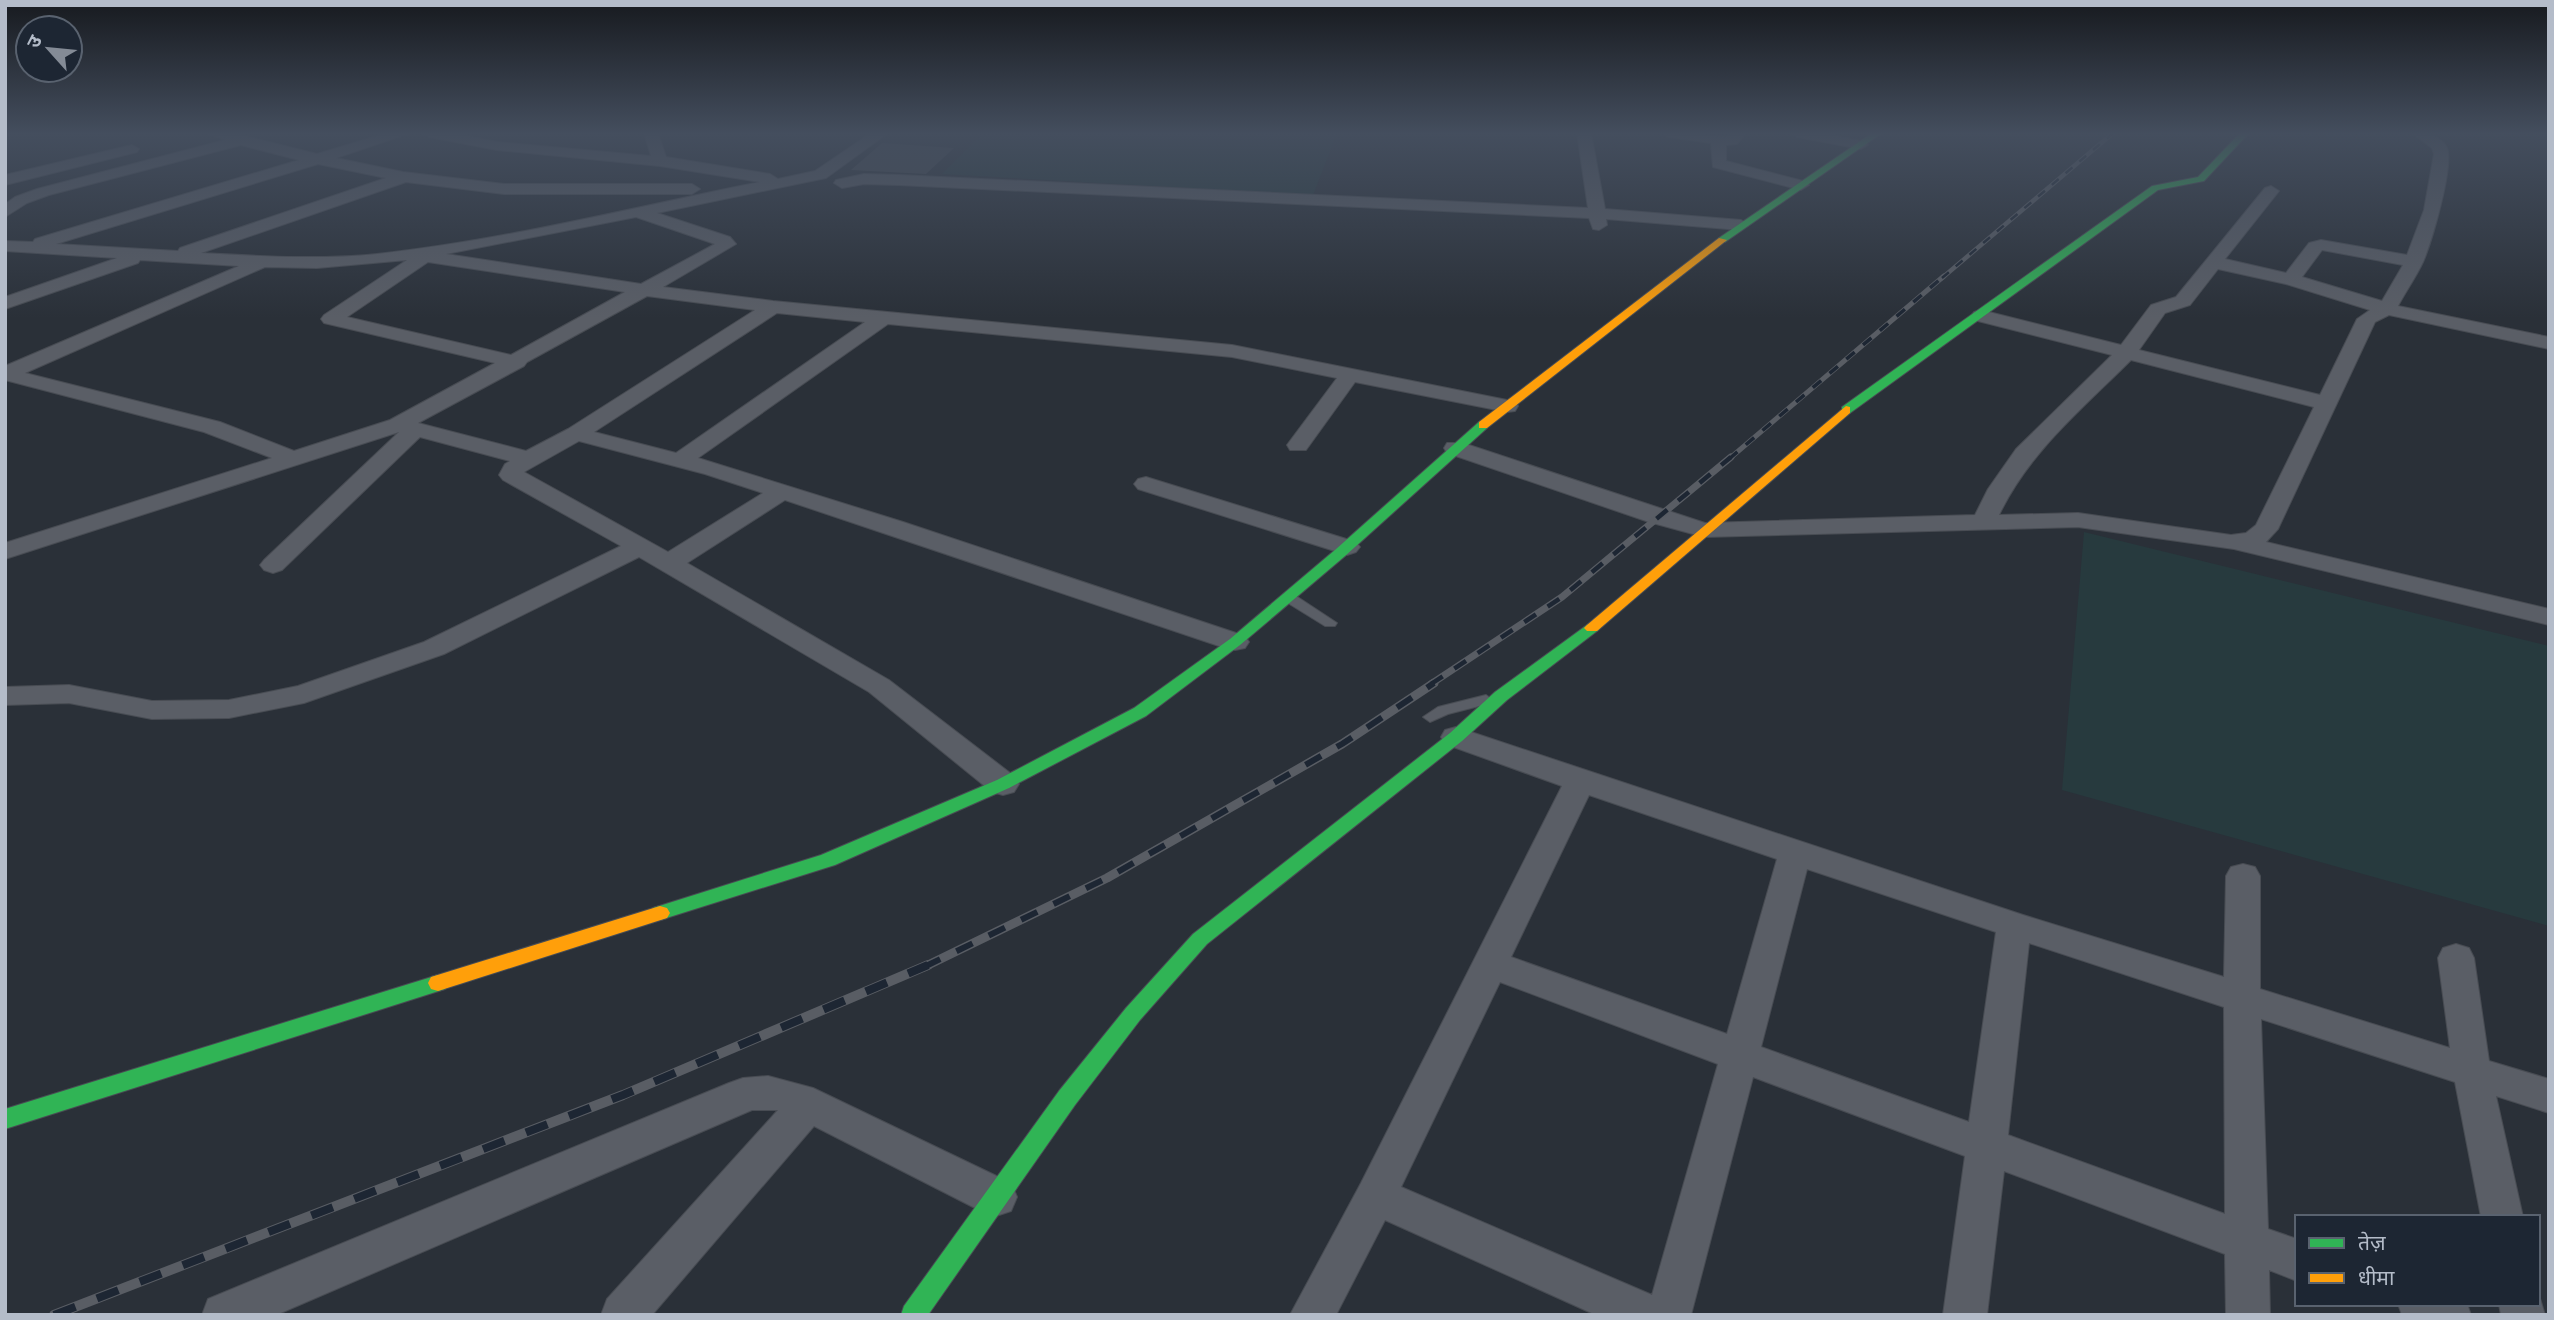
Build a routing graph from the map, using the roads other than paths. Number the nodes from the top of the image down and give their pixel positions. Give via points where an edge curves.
1 (36, 195) edge
2 (196, 195) edge
3 (352, 195) edge
4 (730, 195) edge
5 (1008, 195) edge
6 (1594, 195) edge
7 (1787, 195) edge
8 (2146, 195) edge
9 (2268, 195) edge
10 (2435, 195) edge
11 (5, 212) edge
12 (637, 212) junction
13 (1598, 219) junction
14 (1741, 225) junction
15 (5, 246) edge
16 (25, 247) junction
17 (145, 255) junction
18 (419, 255) junction
19 (173, 257) junction
20 (263, 262) junction
21 (2213, 262) junction
22 (2414, 262) junction
23 (2291, 280) junction
24 (645, 290) junction
25 (5, 303) edge
26 (773, 306) junction
27 (2387, 309) junction
28 (886, 316) junction
29 (1981, 316) junction
30 (2549, 343) edge
31 (2126, 353) junction
32 (517, 362) junction
33 (1351, 373) junction
34 (6, 374) edge
35 (2325, 403) junction
36 (1507, 406) junction
37 (407, 427) junction
38 (576, 434) junction
39 (1298, 445) dead end
40 (1455, 447) junction
41 (292, 458) junction
42 (529, 459) junction
43 (680, 460) junction
44 (1146, 484) dead end
45 (782, 491) junction
46 (1984, 521) junction
47 (1704, 530) junction
48 (2231, 542) junction
49 (639, 547) junction
50 (1347, 547) junction
51 (5, 551) edge
52 (669, 563) junction
53 (273, 565) dead end
54 (1288, 597) junction
55 (2549, 617) edge
56 (1330, 623) dead end
57 (1235, 642) junction
58 (5, 696) edge
59 (1501, 696) junction
60 (1443, 727) junction
61 (1580, 781) junction
62 (1003, 784) junction
63 (1795, 852) junction
64 (2243, 876) dead end
65 (2014, 925) junction
66 (2456, 958) dead end
67 (1491, 964) junction
68 (2242, 997) junction
69 (1740, 1056) junction
70 (2472, 1072) junction
71 (2549, 1096) edge
72 (808, 1104) junction
73 (5, 1119) edge
74 (1985, 1144) junction
75 (1376, 1196) junction
76 (996, 1197) junction
77 (2502, 1215) edge
78 (2248, 1242) junction
79 (2295, 1259) edge
80 (2425, 1306) edge
81 (224, 1315) edge
82 (623, 1315) edge
83 (913, 1315) edge
84 (1312, 1315) edge
85 (1647, 1315) edge
86 (1669, 1315) edge
87 (1965, 1315) edge
88 (2248, 1315) edge
89 (2449, 1315) edge

1 - 11 street
2 - 16 street
3 - 19 street
4 - 12 street
5 - 13 street
6 - 13 street
7 - 14 street
8 - 29 street
9 - 21 street
10 - 22 street
12 - 18 street
12 - 24 street via 727,244
13 - 14 street via 1653,226
14 - 36 street
15 - 16 street
16 - 17 street
17 - 19 street
17 - 25 street
18 - 20 street
18 - 24 street
18 - 32 street via 331,319
19 - 20 street
20 - 34 street
21 - 23 street
21 - 31 street via 2183,300 2158,310
22 - 23 street via 2321,245
22 - 27 street
23 - 27 street
24 - 26 street
24 - 32 street
26 - 28 street
26 - 38 street
27 - 30 street
27 - 35 street via 2367,318
28 - 33 street via 1209,348
28 - 43 street
29 - 31 street
29 - 47 street via 1845,411
31 - 35 street
31 - 46 street via 2024,454
32 - 37 street
33 - 36 street
33 - 39 street
34 - 41 street via 212,427
35 - 48 street via 2266,530 2253,540
36 - 40 street
37 - 41 street
37 - 42 street
37 - 53 street
38 - 42 street
38 - 43 street
40 - 47 street
40 - 50 street
41 - 51 street
42 - 49 street via 511,475
43 - 45 street
44 - 50 street
45 - 52 street
45 - 57 street
46 - 47 street
46 - 48 street via 2078,520
47 - 59 street via 1593,628
48 - 55 street
49 - 52 street
49 - 58 street via 433,648 304,694 229,709 152,710 69,694
50 - 54 street
52 - 62 street via 879,687
54 - 56 lane
54 - 57 street
57 - 62 street via 1140,712
59 - 60 street
59 - 60 lane via 1443,710
60 - 61 street
60 - 76 street via 1200,939 1066,1098
61 - 63 street
61 - 67 street
62 - 73 street via 828,860
63 - 65 street
63 - 69 street
64 - 68 street
65 - 68 street
65 - 74 street
66 - 70 street
67 - 69 street
67 - 75 street
68 - 70 street
68 - 78 street
69 - 74 street
69 - 86 street
70 - 71 street
70 - 77 street
72 - 76 street
72 - 81 street via 765,1090 743,1096
72 - 82 street
74 - 78 street
74 - 87 street
75 - 84 street
75 - 85 street
76 - 83 street
78 - 79 street
78 - 88 street
80 - 89 street

